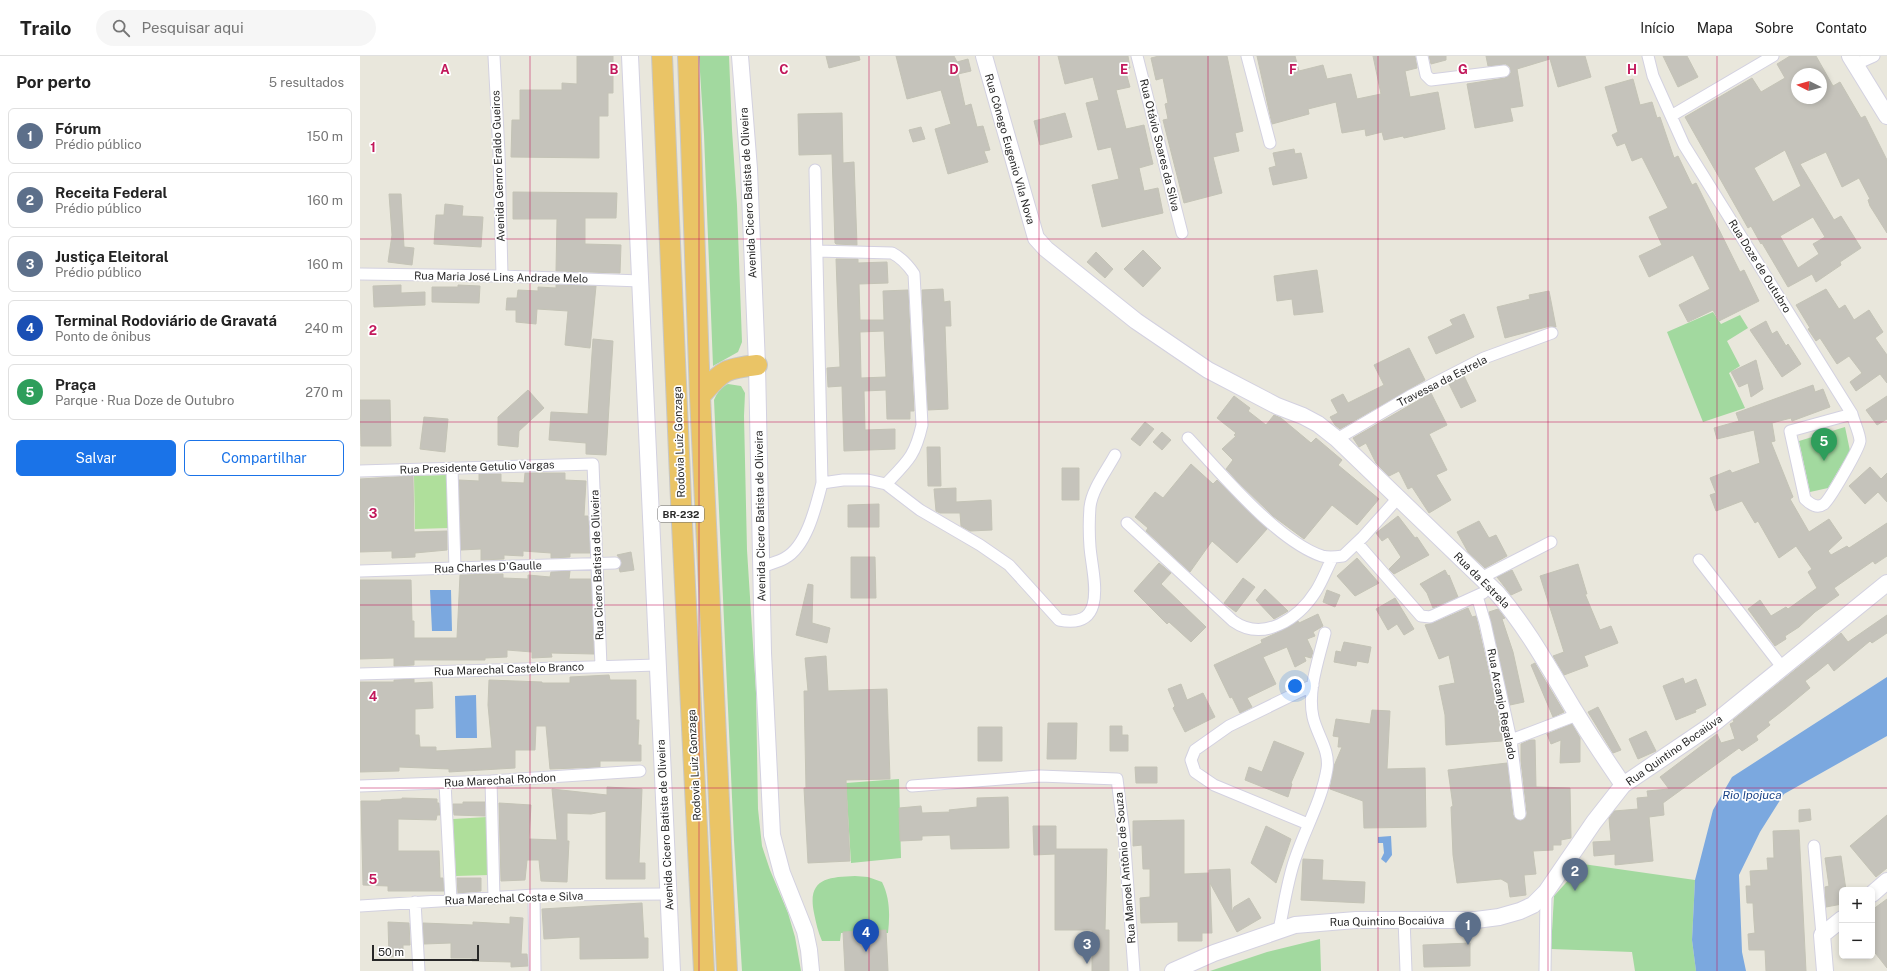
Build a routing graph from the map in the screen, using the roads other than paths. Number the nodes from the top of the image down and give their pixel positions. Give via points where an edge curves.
1 (494, 56) edge
2 (630, 56) edge
3 (662, 56) edge
4 (688, 56) edge
5 (740, 56) edge
6 (984, 56) edge
7 (1137, 56) edge
8 (1247, 56) edge
9 (1422, 56) edge
10 (1648, 56) edge
11 (1772, 56) edge
12 (1874, 56) edge
13 (1852, 61) edge
14 (1504, 71) dead end
15 (1671, 116) junction
16 (1887, 116) edge
17 (1270, 143) dead end
18 (814, 170) dead end
19 (1182, 233) dead end
20 (817, 251) junction
21 (360, 274) edge
22 (502, 276) junction
23 (642, 281) junction
24 (1552, 333) dead end
25 (756, 365) junction
26 (700, 396) junction
27 (1852, 414) junction
28 (1188, 438) dead end
29 (1337, 439) junction
30 (1115, 455) dead end
31 (593, 464) joint
32 (452, 468) junction
33 (360, 471) edge
34 (822, 483) junction
35 (886, 484) junction
36 (1398, 498) junction
37 (1127, 523) dead end
38 (1551, 542) dead end
39 (1357, 543) junction
40 (1333, 557) junction
41 (1699, 560) dead end
42 (598, 563) junction
43 (615, 563) dead end
44 (762, 567) junction
45 (455, 568) junction
46 (360, 570) edge
47 (1486, 583) junction
48 (1887, 583) edge
49 (1477, 596) junction
50 (1325, 633) dead end
51 (657, 665) junction
52 (601, 666) junction
53 (1782, 668) junction
54 (360, 674) edge
55 (1313, 685) junction
56 (1577, 715) junction
57 (1511, 740) junction
58 (640, 771) dead end
59 (491, 781) junction
60 (445, 782) junction
61 (1623, 785) junction
62 (360, 786) edge
63 (912, 786) dead end
64 (1520, 814) dead end
65 (1308, 824) junction
66 (1814, 846) dead end
67 (1887, 881) edge
68 (1875, 891) edge
69 (1546, 892) junction
70 (668, 894) junction
71 (534, 895) junction
72 (494, 898) junction
73 (451, 900) junction
74 (415, 902) junction
75 (360, 906) edge
76 (1404, 919) junction
77 (1839, 921) edge
78 (1279, 930) junction
79 (1822, 935) junction
80 (419, 971) edge
81 (536, 971) edge
82 (672, 971) edge
83 (704, 971) edge
84 (727, 971) edge
85 (811, 971) edge
86 (1134, 971) edge
87 (1172, 971) edge
88 (1406, 971) edge
89 (1545, 971) edge
90 (1825, 971) edge

1 - 22 street, Avenida Genro Eraldo Gueiros
2 - 23 main road, Avenida Cicero Batista de Oliveira
3 - 83 highway, Rodovia Luiz Gonzaga / BR-232
4 - 26 highway, Rodovia Luiz Gonzaga / BR-232
5 - 25 main road, Avenida Cicero Batista de Oliveira via 749,169
6 - 29 main road, Rua Cônego Eugenio Vila Nova via 1030,224 1036,238 1046,249 1136,321 1208,370 1318,424
7 - 19 street, Rua Otávio Soares da Silva
8 - 17 street
9 - 14 street via 1426,75 1431,80
10 - 15 street, Rua Doze de Outubro via 1653,76
11 - 15 street
12 - 13 street
13 - 16 main road
15 - 27 street, Rua Doze de Outubro via 1684,145
18 - 20 street
20 - 34 street
20 - 35 street via 892,253 904,261 914,274 922,424 912,457
21 - 22 street, Rua Maria José Lins Andrade Melo
22 - 23 street, Rua Maria José Lins Andrade Melo
23 - 51 main road, Avenida Cicero Batista de Oliveira
24 - 29 street, Travessa da Estrela via 1484,358 1410,396
25 - 26 highway via 732,368 722,373
25 - 44 main road, Avenida Cicero Batista de Oliveira
26 - 84 highway, Rodovia Luiz Gonzaga / BR-232
27 - 27 street, Rua Doze de Outubro via 1790,431 1805,499 1810,505 1817,507 1824,504 1856,450 1860,441
28 - 40 street via 1280,531 1312,552
29 - 36 main road, Rua da Estrela
30 - 35 street via 1090,505 1089,529 1096,592 1094,602 1091,611 1084,618 1068,622 1060,620 1052,613 1009,565 920,510
31 - 32 street, Rua Presidente Getulio Vargas
31 - 42 street, Rua Cicero Batista de Oliveira
32 - 33 street, Rua Presidente Getulio Vargas
32 - 45 street
34 - 35 street via 868,480
34 - 44 street via 813,519 802,540 786,557
36 - 39 street
36 - 47 main road, Rua da Estrela
37 - 40 street via 1233,621 1252,629 1265,629 1293,617 1316,590
38 - 47 street
39 - 40 street via 1343,556
39 - 49 street via 1421,616 1430,617
41 - 53 street
42 - 43 street, Rua Charles D'Gaulle
42 - 45 street, Rua Charles D'Gaulle
42 - 52 street, Rua Cicero Batista de Oliveira
44 - 85 main road, Avenida Cicero Batista de Oliveira via 772,836 782,873 805,931
45 - 46 street, Rua Charles D'Gaulle
47 - 49 street
47 - 56 main road, Rua da Estrela via 1509,607 1538,648
48 - 53 main road, Rua Quintino Bocaiúva
49 - 57 street, Rua Arcanjo Regalado
50 - 55 street
51 - 52 street, Rua Marechal Castelo Branco
51 - 70 main road, Avenida Cicero Batista de Oliveira
52 - 54 street, Rua Marechal Castelo Branco
53 - 61 main road, Rua Quintino Bocaiúva via 1713,724
55 - 65 street via 1313,716 1328,760 1322,787
55 - 65 street via 1229,726 1195,750 1191,760 1195,772 1214,785
56 - 57 street
56 - 61 main road, Rua da Estrela
57 - 64 street, Rua Arcanjo Regalado
58 - 59 street, Rua Marechal Rondon
59 - 60 street, Rua Marechal Rondon
59 - 72 street
60 - 62 street, Rua Marechal Rondon
60 - 73 street
61 - 69 main road, Rua Quintino Bocaiúva
63 - 86 street, Rua Manoel Antônio de Souza via 1040,776 1117,779 1124,834
65 - 78 street via 1290,875
66 - 79 street
67 - 68 main road
69 - 76 main road, Rua Quintino Bocaiúva via 1526,908 1499,917 1476,920
69 - 89 street
70 - 71 street, Rua Marechal Costa e Silva
70 - 82 main road, Avenida Cicero Batista de Oliveira
71 - 72 street, Rua Marechal Costa e Silva
71 - 81 street
72 - 73 street, Rua Marechal Costa e Silva
73 - 74 street, Rua Marechal Costa e Silva
74 - 75 street, Rua Marechal Costa e Silva
74 - 80 street
76 - 78 main road, Rua Quintino Bocaiúva via 1295,925
76 - 88 street
77 - 79 main road
78 - 87 main road, Rua Quintino Bocaiúva
79 - 90 main road

